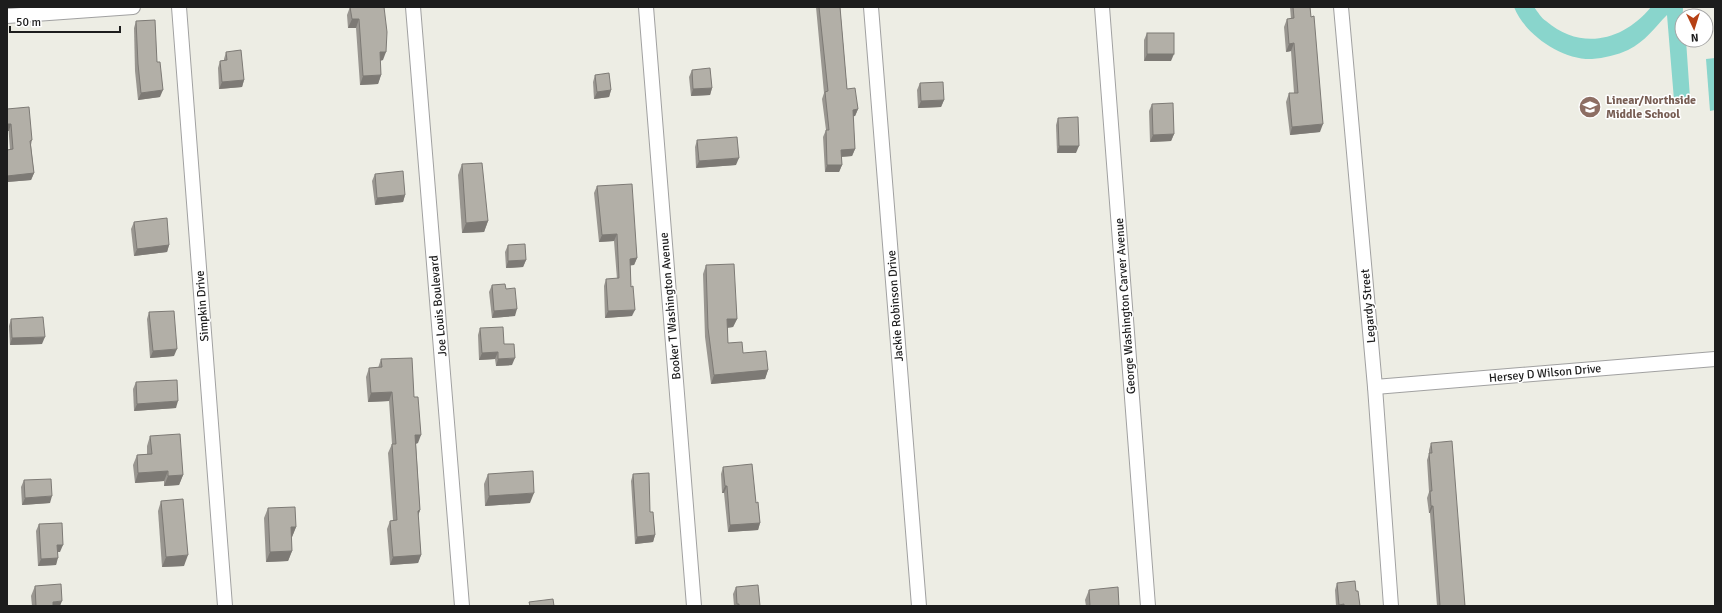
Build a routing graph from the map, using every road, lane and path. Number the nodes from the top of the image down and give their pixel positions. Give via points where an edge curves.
1 (133, 7) edge
2 (179, 7) edge
3 (413, 7) edge
4 (646, 7) edge
5 (871, 7) edge
6 (1102, 7) edge
7 (1341, 7) edge
8 (7, 16) edge
9 (1715, 359) edge
10 (1376, 387) junction
11 (225, 606) edge
12 (462, 606) edge
13 (694, 606) edge
14 (918, 606) edge
15 (1148, 606) edge
16 (1391, 606) edge

1 - 8 street
2 - 11 street, Simpkin Drive
3 - 12 street, Joe Louis Boulevard
4 - 13 street, Booker T Washington Avenue
5 - 14 street, Jackie Robinson Drive
6 - 15 street, George Washington Carver Avenue
7 - 10 street, Legardy Street
9 - 10 street, Hersey D Wilson Drive
10 - 16 street, Legardy Street

